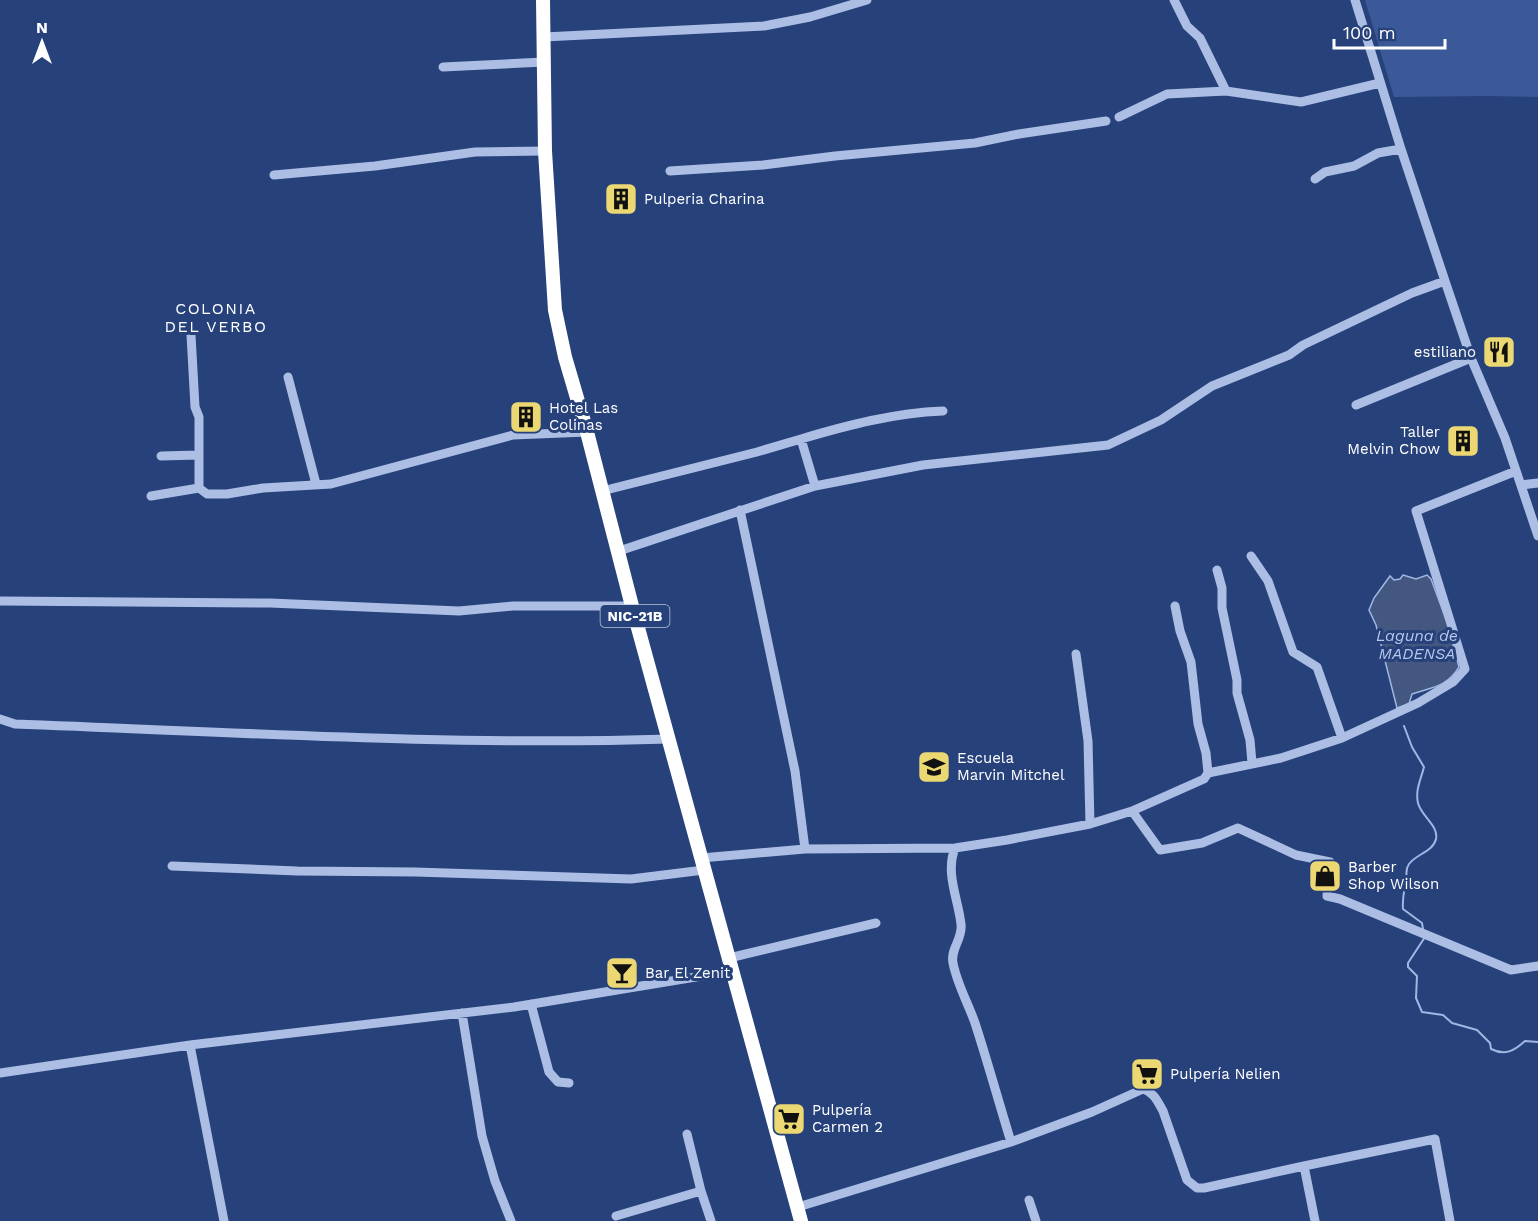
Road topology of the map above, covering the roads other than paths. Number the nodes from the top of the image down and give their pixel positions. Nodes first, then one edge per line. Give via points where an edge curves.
1 (543, 0) edge
2 (867, 0) edge
3 (1173, 0) edge
4 (1355, 0) edge
5 (544, 37) junction
6 (544, 62) junction
7 (443, 67) dead end
8 (1380, 83) junction
9 (1226, 91) junction
10 (1119, 117) dead end
11 (1106, 121) dead end
12 (1401, 149) junction
13 (545, 151) junction
14 (670, 171) dead end
15 (274, 175) dead end
16 (1315, 179) dead end
17 (1445, 281) junction
18 (191, 335) dead end
19 (1472, 358) junction
20 (288, 377) dead end
21 (1356, 405) dead end
22 (943, 411) dead end
23 (587, 432) junction
24 (801, 439) junction
25 (198, 455) junction
26 (161, 456) dead end
27 (1516, 471) junction
28 (1538, 483) edge
29 (316, 484) junction
30 (1521, 485) junction
31 (815, 486) junction
32 (199, 488) junction
33 (602, 491) junction
34 (151, 496) dead end
35 (740, 510) junction
36 (1538, 536) edge
37 (619, 551) junction
38 (1251, 556) dead end
39 (1217, 570) dead end
40 (0, 602) edge
41 (632, 606) junction
42 (1175, 606) dead end
43 (1076, 654) dead end
44 (0, 719) edge
45 (1342, 738) junction
46 (669, 739) junction
47 (1252, 763) junction
48 (1208, 773) junction
49 (1132, 811) junction
50 (1090, 824) junction
51 (955, 848) junction
52 (805, 849) junction
53 (703, 864) junction
54 (172, 866) dead end
55 (876, 923) dead end
56 (731, 965) junction
57 (1538, 966) edge
58 (531, 1004) junction
59 (462, 1013) junction
60 (190, 1046) junction
61 (0, 1073) edge
62 (569, 1083) dead end
63 (687, 1134) dead end
64 (1011, 1142) junction
65 (1304, 1166) junction
66 (701, 1191) junction
67 (1029, 1200) dead end
68 (798, 1207) junction
69 (616, 1216) dead end
70 (224, 1221) edge
71 (511, 1221) edge
72 (711, 1221) edge
73 (801, 1221) edge
74 (1036, 1221) edge
75 (1315, 1221) edge
76 (1450, 1221) edge

1 - 5 highway, NIC-21B
2 - 5 street via 764,26
3 - 9 street via 1187,26 1200,38
4 - 8 street
5 - 6 highway, NIC-21B
6 - 7 street
6 - 13 highway, NIC-21B
8 - 9 street via 1301,102
8 - 12 street
9 - 10 street via 1167,94
11 - 14 street via 975,143
12 - 16 street via 1378,153
12 - 17 street
13 - 15 street via 475,152
13 - 23 highway, NIC-21B via 555,310
17 - 19 street
17 - 31 street via 1412,293 1289,355 1212,386 1161,420 1108,445 923,465
18 - 25 street via 195,407 199,417
19 - 21 street
19 - 27 street
20 - 29 street
22 - 24 street via 912,412 846,425
23 - 29 street via 513,435 331,484
23 - 33 highway, NIC-21B
24 - 31 street
24 - 33 street
25 - 26 street
25 - 32 street
27 - 30 street
27 - 45 street via 1416,511 1465,669 1454,682 1418,703
28 - 30 street
29 - 32 street via 227,494 207,494
30 - 36 street
31 - 35 street
32 - 34 street
33 - 37 highway, NIC-21B
35 - 37 street
35 - 52 street via 795,771
37 - 41 highway, NIC-21B
38 - 45 street via 1268,581 1293,652 1317,667
39 - 47 street
40 - 41 street via 270,603 459,611 513,606
41 - 46 highway, NIC-21B
42 - 48 street via 1191,662
43 - 50 street via 1088,741
44 - 46 street via 15,724 413,739
45 - 47 street
46 - 53 highway, NIC-21B
47 - 48 street
48 - 49 street via 1204,779
49 - 50 street
49 - 57 street via 1160,850 1202,843 1238,828 1296,855 1330,862 1328,896 1511,970
50 - 51 street
51 - 52 street
51 - 64 street via 951,865 961,925 952,962 975,1022
52 - 53 street
53 - 54 street via 632,879
53 - 56 highway, NIC-21B
55 - 56 street
56 - 58 street
56 - 68 highway, NIC-21B
58 - 59 street
58 - 62 street via 549,1072 558,1082
59 - 60 street
59 - 71 street via 482,1136
60 - 61 street
60 - 70 street
63 - 66 street
64 - 65 street via 1143,1089 1164,1111 1191,1185 1204,1188
64 - 68 street
65 - 75 street
65 - 76 street via 1435,1140
66 - 69 street
66 - 72 street
67 - 74 street
68 - 73 highway, NIC-21B

